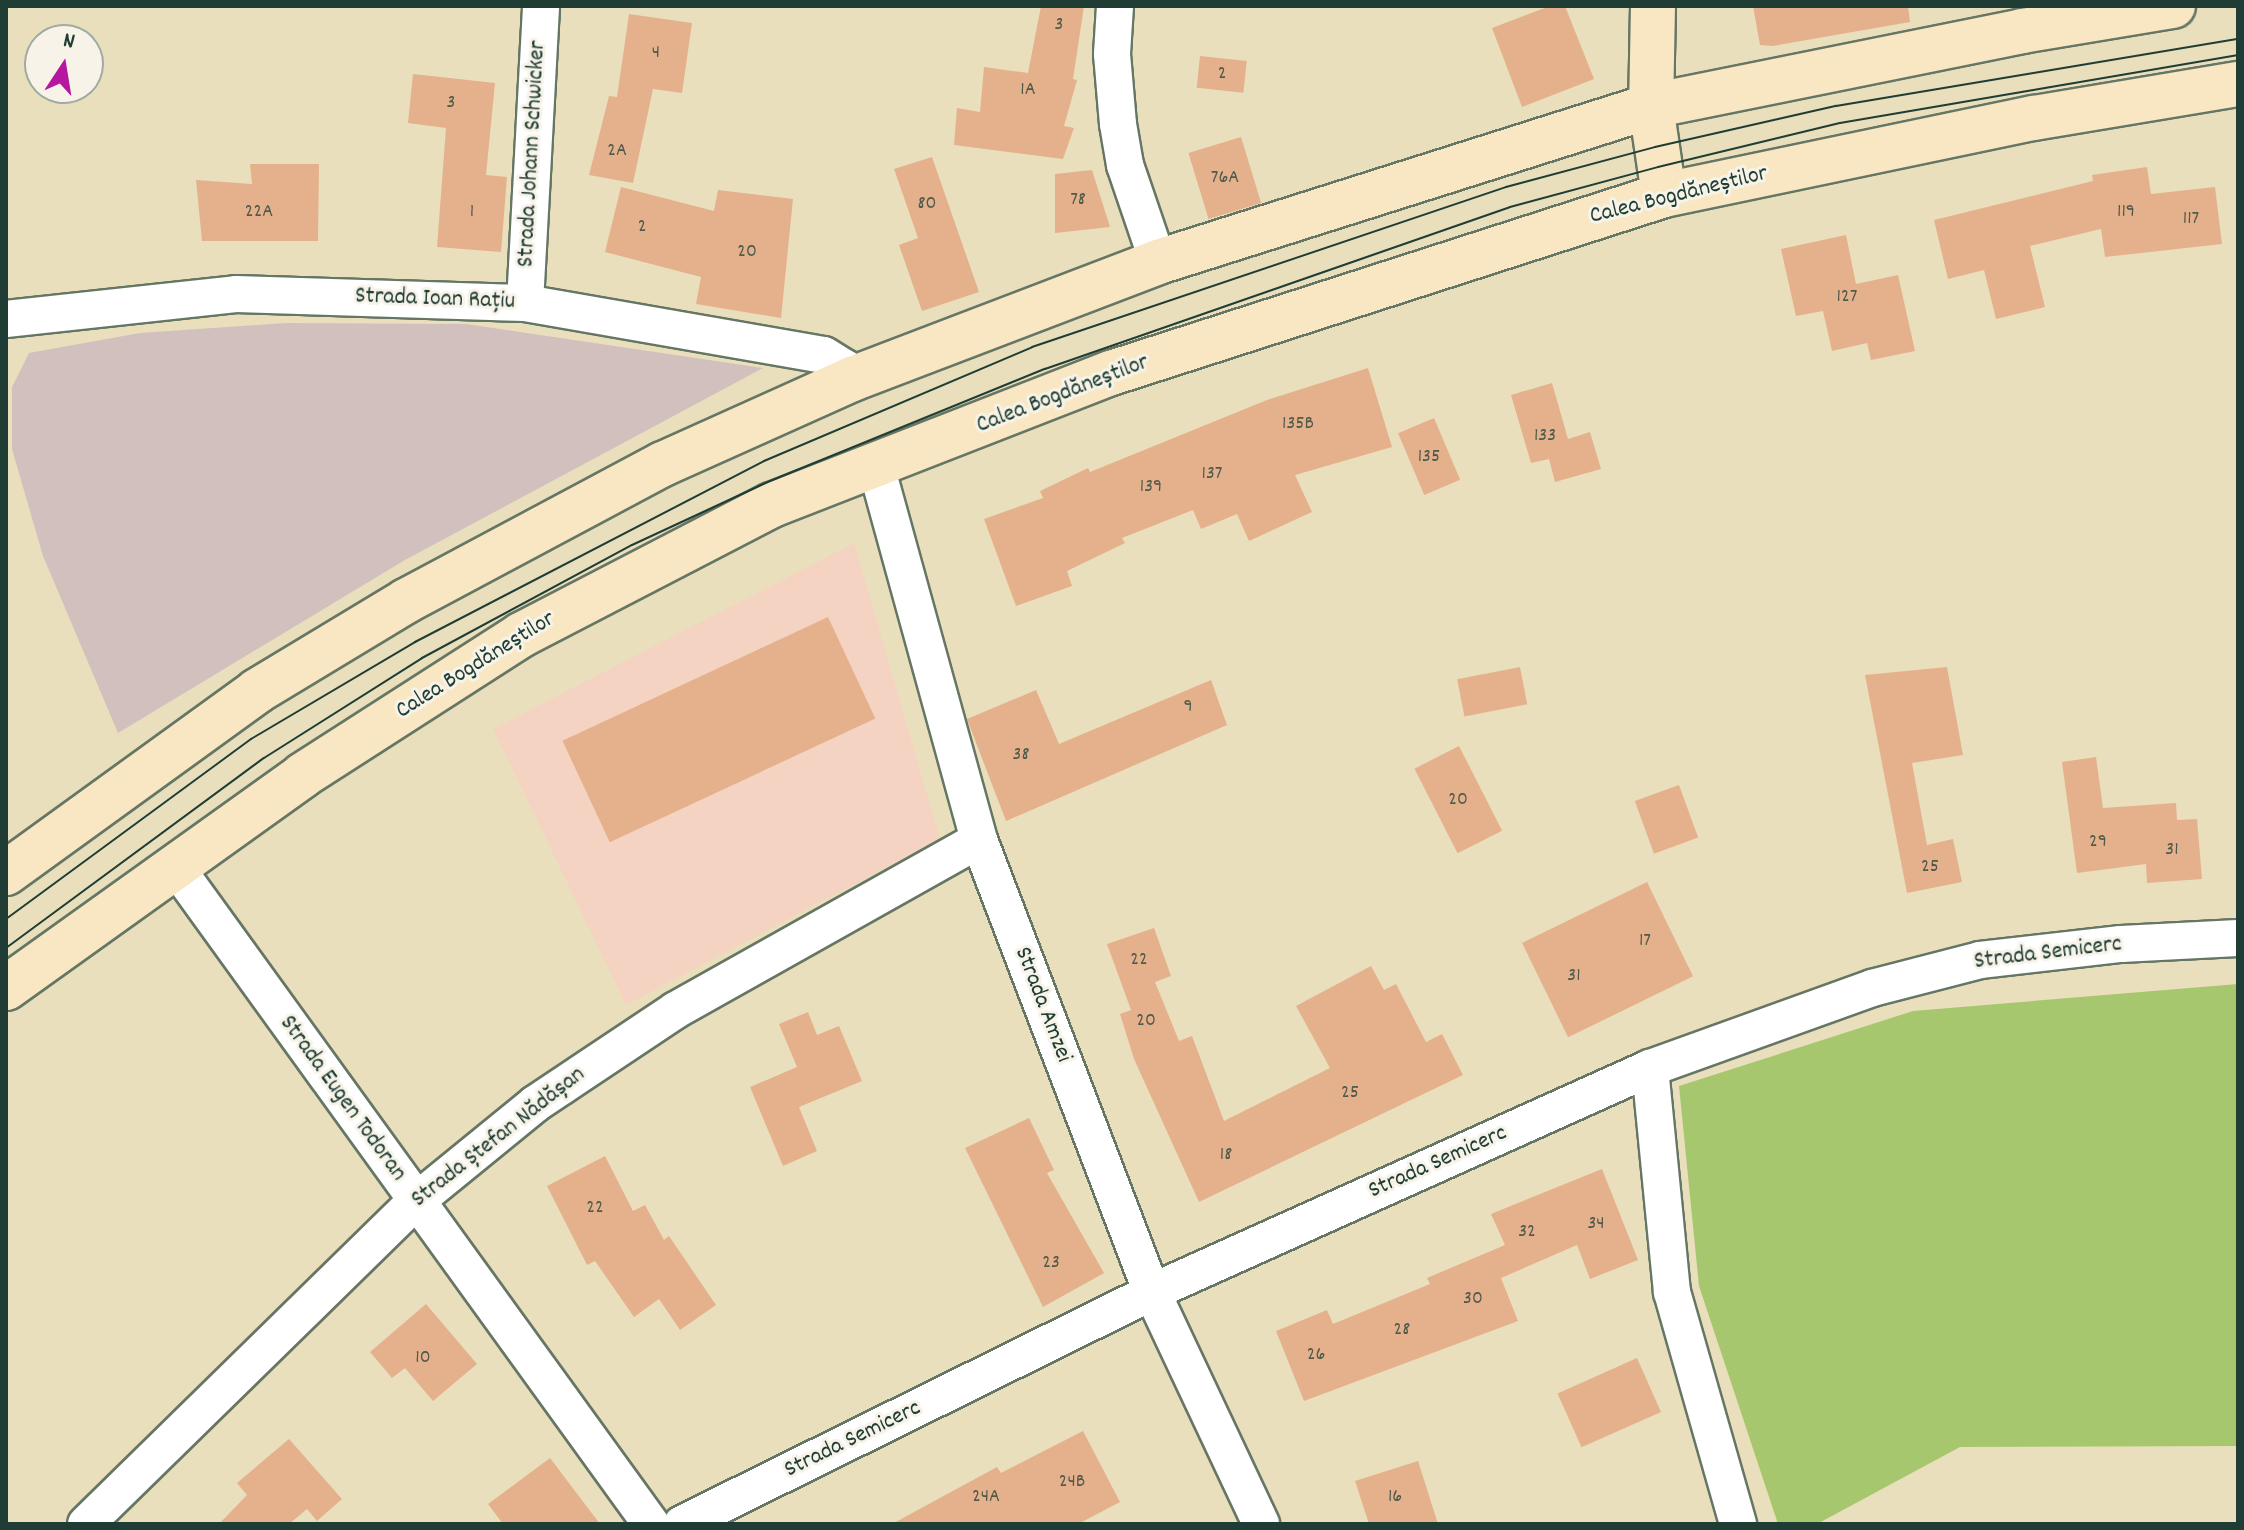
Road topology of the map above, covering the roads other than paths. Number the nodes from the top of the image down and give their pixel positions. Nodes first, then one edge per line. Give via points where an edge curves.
1 (541, 6) edge
2 (1115, 6) edge
3 (2173, 6) edge
4 (1657, 9) edge
5 (2238, 84) edge
6 (1651, 106) junction
7 (1664, 195) junction
8 (1158, 262) junction
9 (525, 303) junction
10 (6, 319) edge
11 (852, 379) junction
12 (876, 466) junction
13 (979, 840) junction
14 (175, 866) junction
15 (6, 873) edge
16 (2238, 938) edge
17 (6, 988) edge
18 (1650, 1068) junction
19 (415, 1202) junction
20 (1152, 1292) junction
21 (86, 1524) edge
22 (651, 1524) edge
23 (682, 1524) edge
24 (1261, 1524) edge
25 (1738, 1524) edge

1 - 9 street, Strada Johann Schwicker
2 - 8 street via 1112,54 1118,124 1125,165
3 - 6 main road
4 - 6 main road
5 - 7 main road, Calea Bogdăneștilor via 2034,118
6 - 7 main road
6 - 8 main road
7 - 12 main road, Calea Bogdăneștilor via 1111,373
8 - 11 main road
9 - 10 street, Strada Ioan Rațiu via 236,294
9 - 11 street, Strada Ioan Rațiu via 824,355
11 - 15 main road via 663,464 406,601 257,691
12 - 13 street, Strada Amzei
12 - 14 main road, Calea Bogdăneștilor via 772,505 521,635 303,775
13 - 19 street, Strada Ștefan Nădășan via 676,1010 535,1104
13 - 20 street, Strada Amzei
14 - 17 main road, Calea Bogdăneștilor
14 - 19 street, Strada Eugen Todoran
16 - 18 street, Strada Semicerc via 1980,960 1872,988
18 - 20 street, Strada Semicerc
18 - 25 street via 1672,1292
19 - 21 street, Strada Ștefan Nădășan
19 - 22 street, Strada Eugen Todoran
20 - 23 street, Strada Semicerc
20 - 24 street, Strada Amzei

